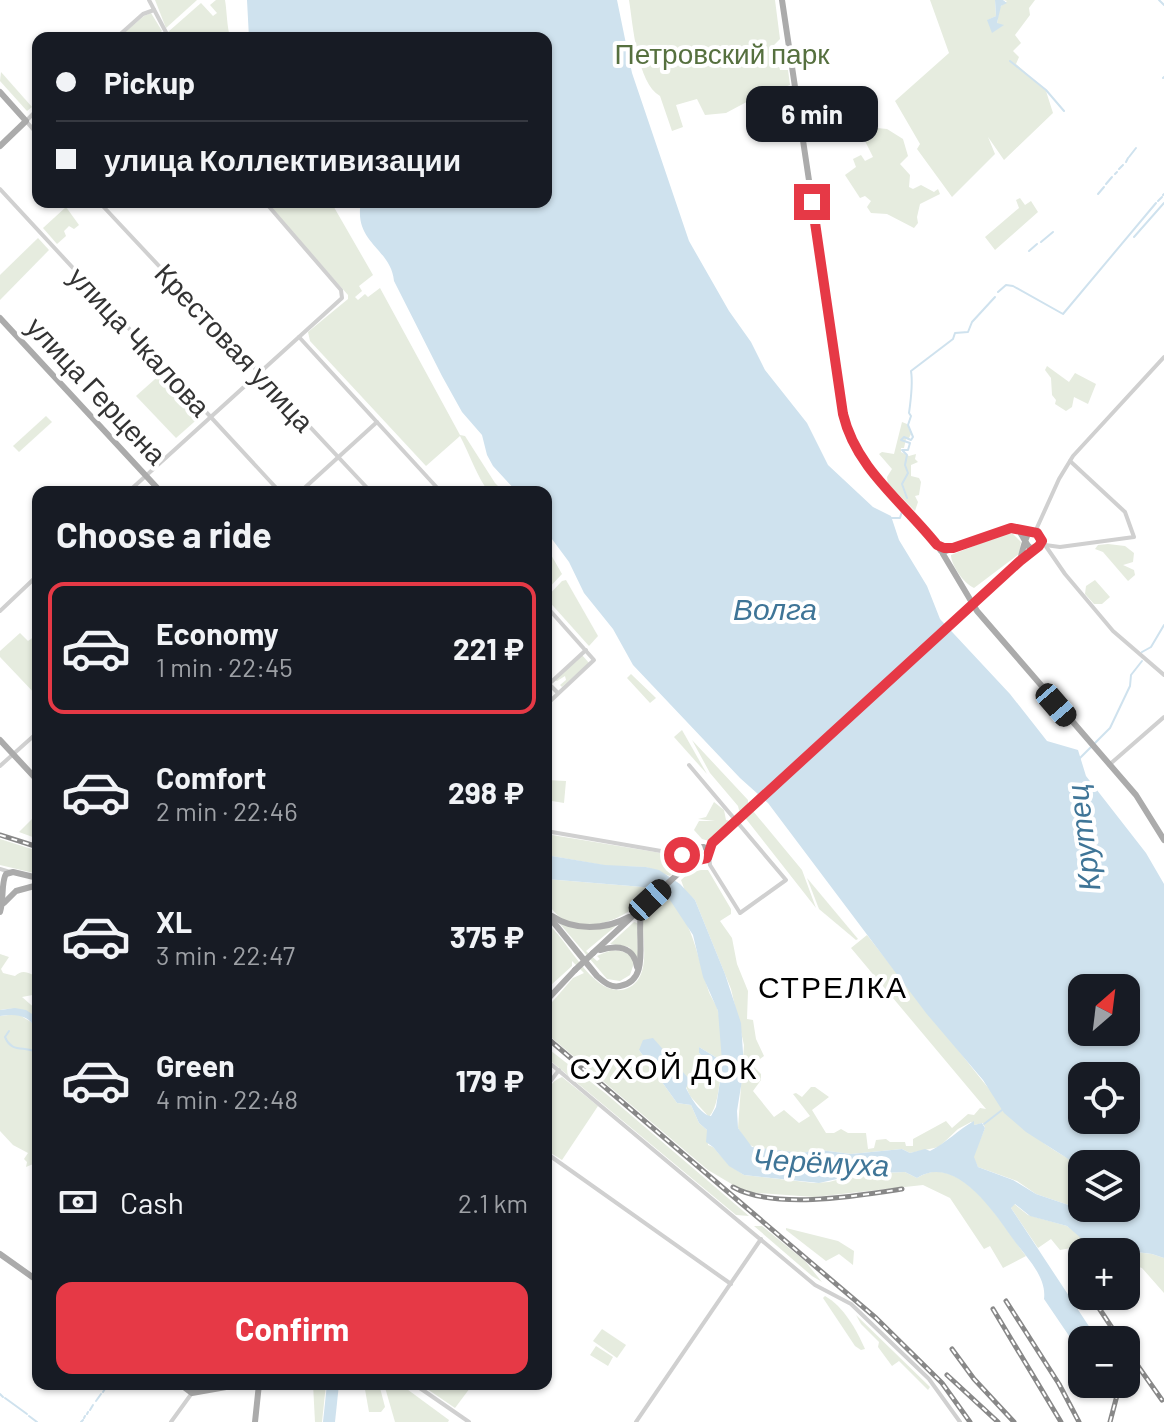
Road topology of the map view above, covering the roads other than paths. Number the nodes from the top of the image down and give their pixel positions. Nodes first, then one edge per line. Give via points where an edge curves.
1 (149, 0) edge
2 (782, 0) edge
3 (154, 10) junction
4 (123, 32) edge
5 (166, 32) edge
6 (0, 92) edge
7 (32, 115) edge
8 (26, 121) junction
9 (32, 128) edge
10 (0, 146) edge
11 (0, 189) edge
12 (104, 208) edge
13 (270, 208) edge
14 (0, 318) edge
15 (299, 337) junction
16 (1164, 357) edge
17 (259, 372) junction
18 (211, 417) junction
19 (377, 422) junction
20 (338, 457) junction
21 (1070, 461) junction
22 (146, 476) junction
23 (135, 486) edge
24 (155, 486) edge
25 (274, 486) edge
26 (307, 486) edge
27 (365, 486) edge
28 (436, 486) edge
29 (1017, 529) junction
30 (1038, 540) junction
31 (1026, 541) junction
32 (1060, 547) junction
33 (944, 549) junction
34 (1051, 556) junction
35 (1020, 561) junction
36 (32, 581) edge
37 (0, 611) edge
38 (552, 613) edge
39 (586, 650) junction
40 (1164, 675) edge
41 (552, 681) edge
42 (552, 689) edge
43 (558, 693) junction
44 (552, 699) edge
45 (1164, 717) edge
46 (32, 737) edge
47 (0, 740) edge
48 (13, 754) junction
49 (689, 765) dead end
50 (1109, 765) junction
51 (0, 766) edge
52 (32, 775) edge
53 (552, 832) edge
54 (1164, 840) edge
55 (704, 854) junction
56 (684, 855) junction
57 (685, 868) junction
58 (0, 869) edge
59 (14, 873) junction
60 (32, 877) edge
61 (2, 882) edge
62 (32, 886) edge
63 (17, 890) junction
64 (647, 903) junction
65 (1, 909) edge
66 (552, 917) edge
67 (552, 921) edge
68 (593, 953) junction
69 (631, 981) junction
70 (552, 995) edge
71 (552, 1065) edge
72 (559, 1070) junction
73 (552, 1079) edge
74 (552, 1157) edge
75 (761, 1239) junction
76 (0, 1254) edge
77 (32, 1277) edge
78 (731, 1284) junction
79 (188, 1390) edge
80 (209, 1390) edge
81 (261, 1390) edge
82 (423, 1390) edge
83 (192, 1393) junction
84 (171, 1422) edge
85 (255, 1422) edge
86 (469, 1422) edge
87 (636, 1422) edge
88 (960, 1422) edge

1 - 3 street
2 - 33 main road via 845,421 872,474
3 - 4 street
3 - 5 street
6 - 8 main road
7 - 8 street
8 - 9 street
8 - 10 main road
11 - 18 street, улица Чкалова
12 - 17 street, Крестовая улица
13 - 15 street via 343,295
14 - 22 main road, улица Герцена
15 - 17 street
15 - 19 street
16 - 21 street
17 - 18 street
17 - 20 street, Крестовая улица
18 - 22 street
18 - 25 street, улица Чкалова
19 - 20 street
19 - 28 street
20 - 26 street
20 - 27 street, Крестовая улица
21 - 30 street
21 - 32 street via 1125,512 1134,537
22 - 23 street
22 - 24 main road, улица Герцена
29 - 30 main road
29 - 31 main road
29 - 33 main road
30 - 31 main road via 1028,534
30 - 31 main road via 1030,548
30 - 32 street
30 - 34 street
30 - 35 main road
31 - 35 main road
32 - 34 street
33 - 50 main road via 977,611
34 - 40 street via 1118,637
35 - 55 main road, bridge
36 - 37 street
38 - 39 street
39 - 41 street
39 - 43 street via 594,660
42 - 43 street
43 - 44 street
45 - 50 street
46 - 48 street
47 - 48 main road
48 - 51 street
48 - 52 main road
49 - 55 street via 786,880 740,913
50 - 54 main road
53 - 56 street
55 - 56 street
55 - 57 main road
56 - 57 street
57 - 64 main road
58 - 59 street
59 - 60 main road
59 - 61 main road
59 - 63 main road via 22,881
61 - 63 main road via 9,891
61 - 65 main road
62 - 63 main road
63 - 65 main road
64 - 66 main road via 621,921 593,927
64 - 68 main road
64 - 69 main road via 639,921 640,963
67 - 69 main road via 604,982 618,986
68 - 69 main road via 621,947 630,951 637,966
68 - 70 main road, bridge
71 - 72 street
72 - 73 street
72 - 75 street
74 - 78 street
75 - 78 street
75 - 88 street via 809,1280 851,1304 929,1379
76 - 77 main road
78 - 87 street
79 - 83 main road
80 - 83 main road
81 - 85 main road
82 - 86 street
83 - 84 street

